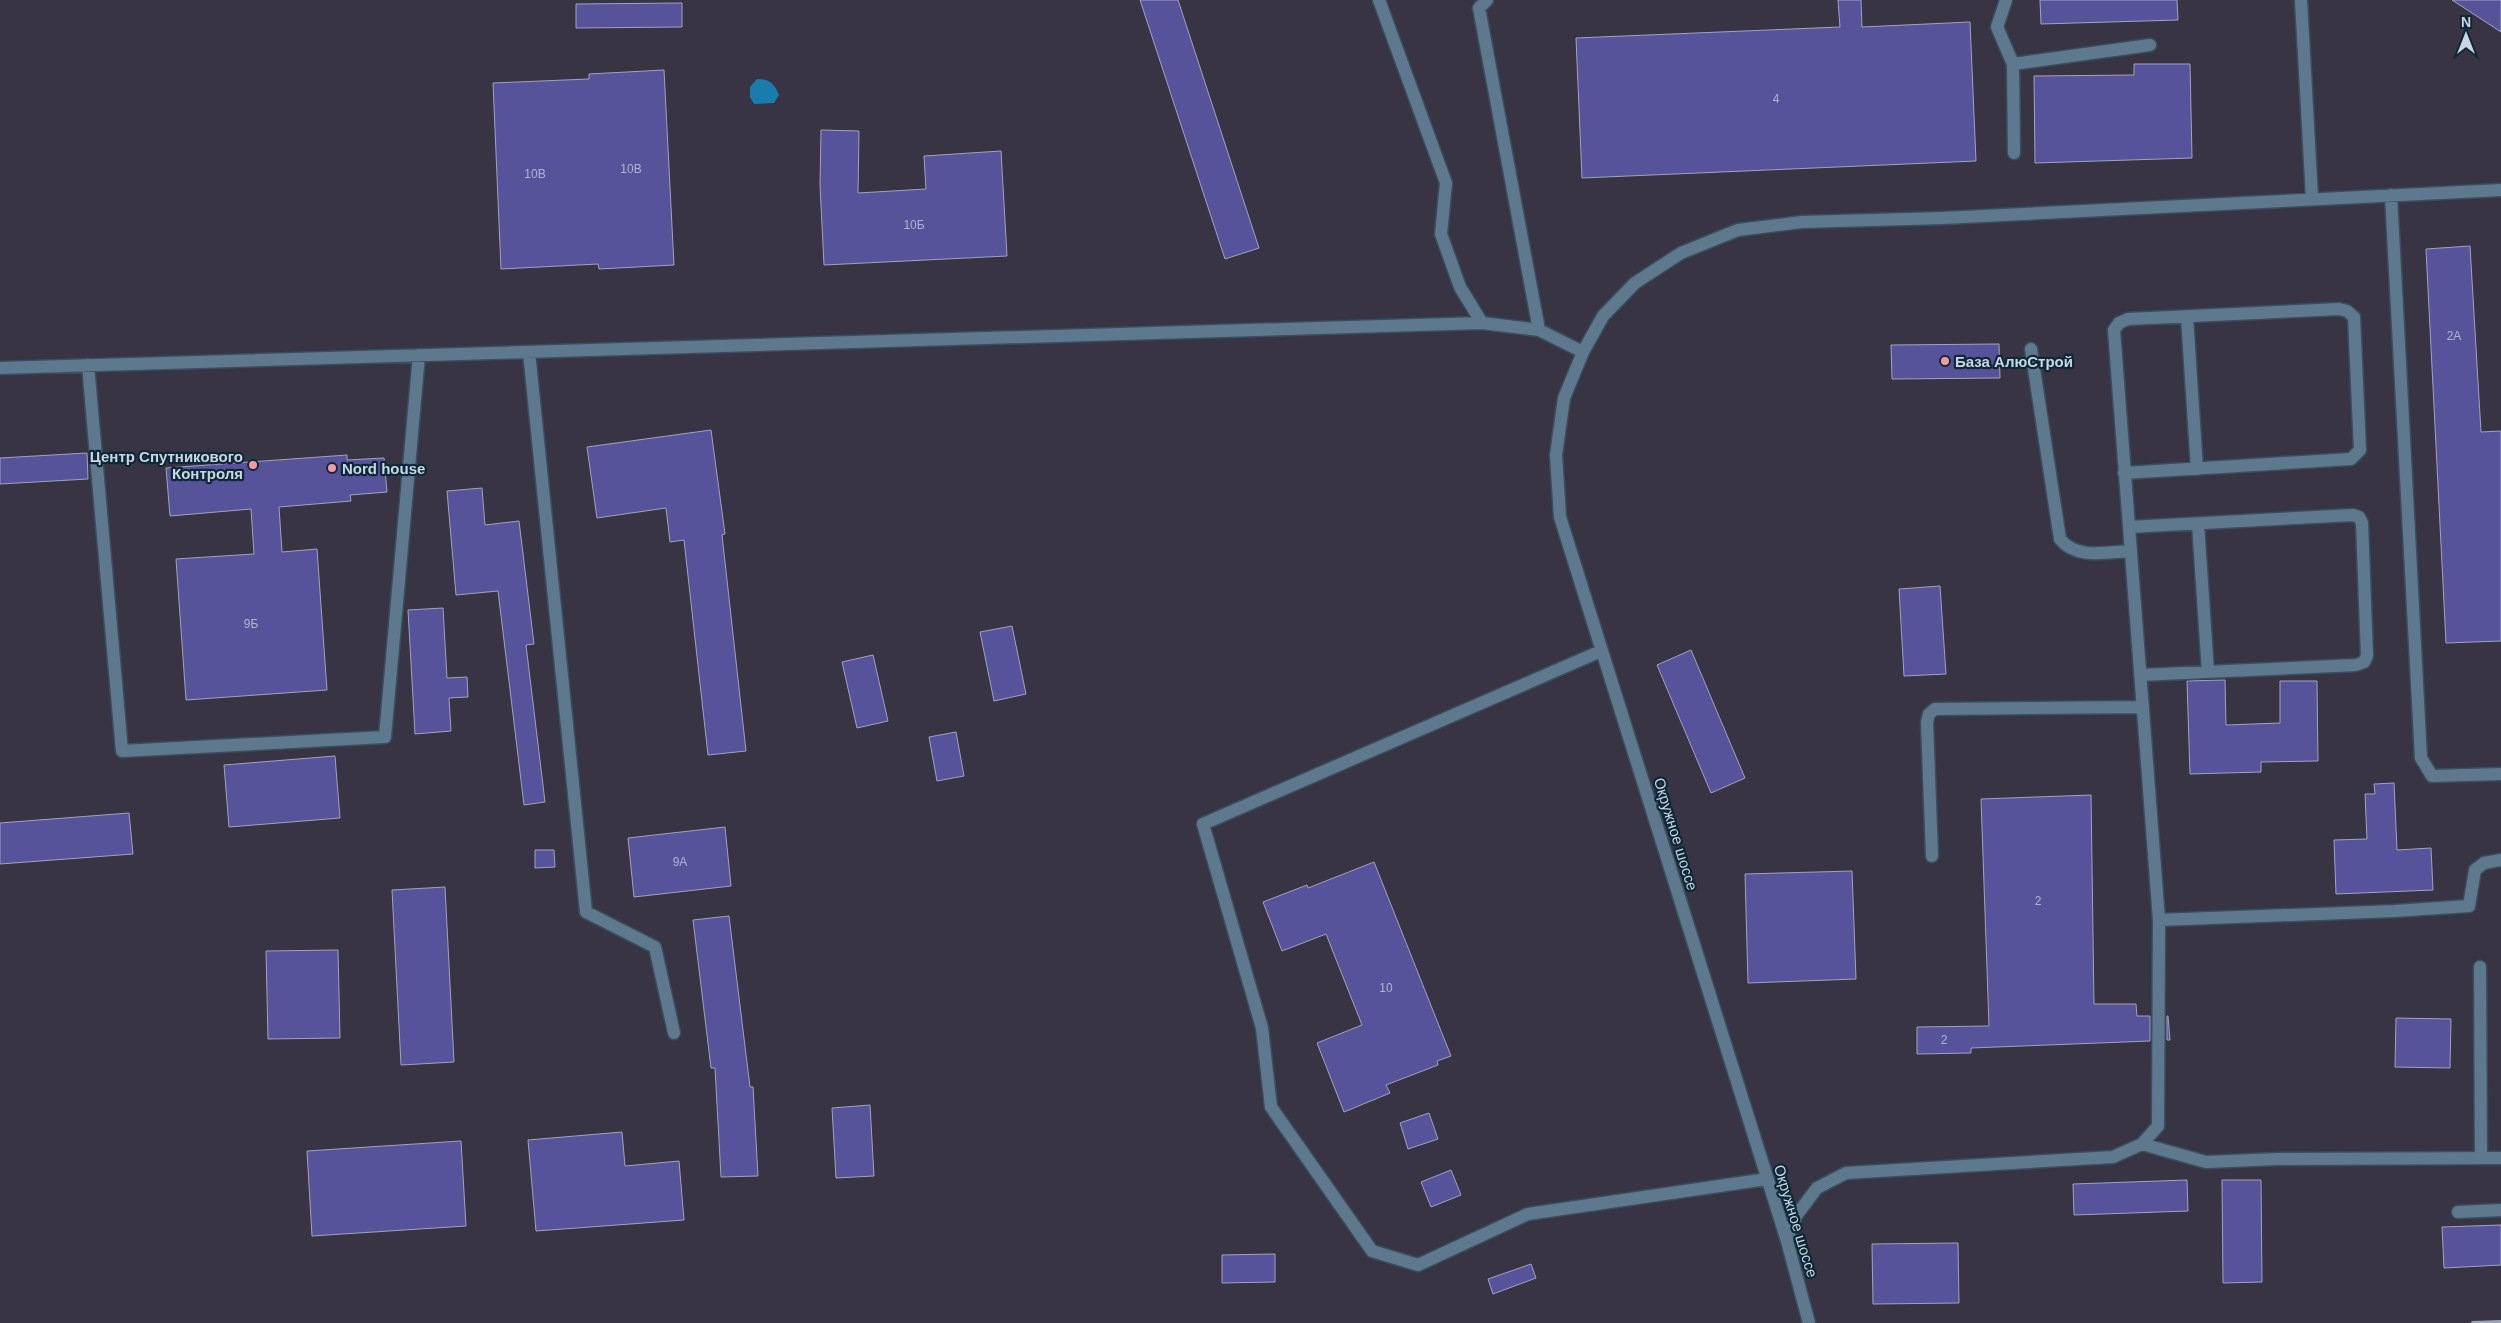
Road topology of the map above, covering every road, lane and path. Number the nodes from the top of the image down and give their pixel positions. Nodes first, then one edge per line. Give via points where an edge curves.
1 (1379, 0) edge
2 (1488, 0) edge
3 (2006, 0) edge
4 (2301, 0) edge
5 (2150, 45) dead end
6 (2013, 64) junction
7 (2014, 153) dead end
8 (2501, 190) edge
9 (2390, 195) junction
10 (2312, 198) junction
11 (2186, 317) junction
12 (1482, 323) junction
13 (1539, 330) junction
14 (2031, 349) dead end
15 (529, 352) junction
16 (1583, 352) junction
17 (419, 355) junction
18 (88, 365) junction
19 (0, 368) edge
20 (2197, 469) junction
21 (2124, 473) junction
22 (2198, 524) junction
23 (2129, 527) junction
24 (2130, 551) junction
25 (1601, 651) junction
26 (2208, 672) junction
27 (2140, 675) junction
28 (2142, 707) junction
29 (2501, 774) edge
30 (1932, 856) dead end
31 (2501, 860) edge
32 (2159, 920) junction
33 (2480, 967) dead end
34 (674, 1033) dead end
35 (2142, 1144) junction
36 (2481, 1158) junction
37 (2501, 1158) edge
38 (1767, 1179) junction
39 (2501, 1210) edge
40 (2458, 1212) dead end
41 (1787, 1242) junction
42 (1809, 1323) edge

1 - 12 street via 1446,183 1441,234 1460,286
2 - 13 street via 1479,8
3 - 6 street via 1997,27
4 - 10 street
5 - 6 street
6 - 7 street
8 - 9 street, Окружное шоссе
9 - 10 street, Окружное шоссе
9 - 29 street via 2421,758 2432,776
10 - 16 street, Окружное шоссе via 1943,218 1802,222 1738,230 1681,253 1635,283 1603,316
11 - 20 street
11 - 20 street via 2339,309 2354,317 2360,450 2357,456 2351,459
11 - 21 street via 2128,319 2114,330
12 - 13 street
12 - 15 street
13 - 16 street
14 - 24 street via 2060,539 2066,547 2078,553
15 - 17 street
15 - 34 street via 586,912 655,948
16 - 25 street, Окружное шоссе via 1564,398 1556,455 1560,516
17 - 18 street
17 - 18 street via 385,737 122,751
18 - 19 street
20 - 21 street
21 - 23 street
22 - 23 street
22 - 26 street
22 - 26 street via 2353,515 2362,523 2367,656 2364,662
23 - 24 street
24 - 27 street
25 - 38 street, Окружное шоссе
25 - 38 street via 1203,824 1262,1028 1270,1107 1372,1251 1418,1265 1528,1214
26 - 27 street
27 - 28 street
28 - 30 street via 1936,710 1929,714
28 - 32 street
31 - 32 street via 2484,863 2475,870 2469,906
32 - 35 street via 2158,1126
33 - 36 street
35 - 36 street via 2206,1162
35 - 41 street via 2113,1157 1846,1173 1817,1188 1796,1216
36 - 37 street
38 - 41 street, Окружное шоссе
39 - 40 street
41 - 42 street, Окружное шоссе

